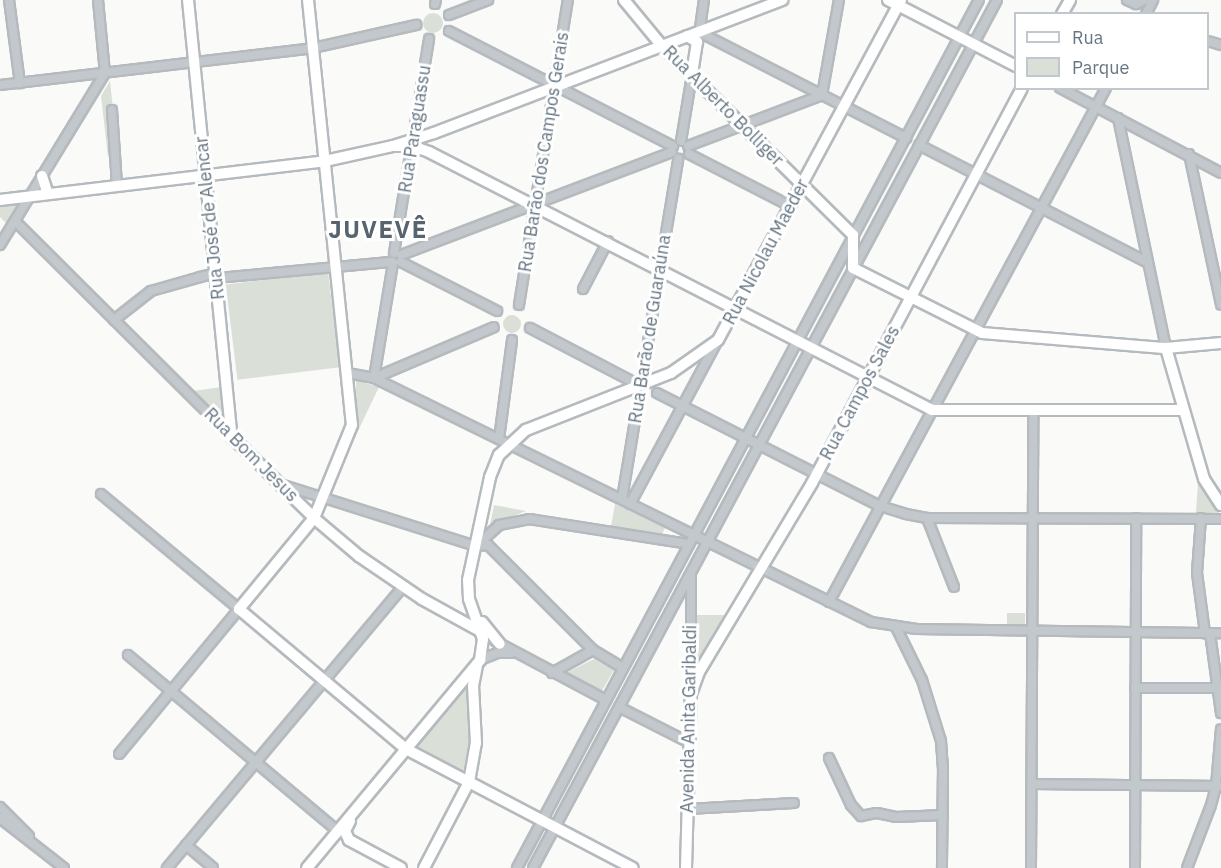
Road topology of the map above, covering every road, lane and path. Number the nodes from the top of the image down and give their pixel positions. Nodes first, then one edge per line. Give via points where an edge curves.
1 (9, 0) edge
2 (98, 0) edge
3 (188, 0) edge
4 (308, 0) edge
5 (488, 0) edge
6 (568, 0) edge
7 (624, 0) edge
8 (704, 0) edge
9 (782, 0) edge
10 (839, 0) edge
11 (980, 0) edge
12 (997, 0) edge
13 (1127, 0) edge
14 (1147, 1) edge
15 (896, 2) edge
16 (449, 15) dead end
17 (416, 25) dead end
18 (449, 31) dead end
19 (695, 37) junction
20 (960, 37) junction
21 (429, 39) dead end
22 (973, 44) junction
23 (663, 46) junction
24 (313, 48) junction
25 (194, 62) junction
26 (1014, 65) edge
27 (693, 71) junction
28 (105, 73) junction
29 (20, 83) junction
30 (0, 85) edge
31 (555, 86) junction
32 (1021, 90) edge
33 (1064, 90) edge
34 (1105, 90) edge
35 (822, 95) junction
36 (844, 106) junction
37 (1096, 107) junction
38 (112, 110) dead end
39 (1118, 118) junction
40 (742, 125) junction
41 (434, 133) junction
42 (906, 138) junction
43 (412, 143) junction
44 (919, 145) junction
45 (680, 149) junction
46 (429, 152) junction
47 (1189, 154) junction
48 (325, 161) junction
49 (1221, 172) edge
50 (206, 175) junction
51 (978, 175) junction
52 (42, 176) junction
53 (802, 184) junction
54 (117, 186) junction
55 (48, 194) junction
56 (30, 196) junction
57 (0, 200) edge
58 (535, 204) junction
59 (790, 206) junction
60 (1042, 207) junction
61 (15, 221) junction
62 (854, 235) junction
63 (608, 241) junction
64 (0, 245) edge
65 (396, 259) junction
66 (840, 261) junction
67 (1147, 262) junction
68 (336, 267) junction
69 (853, 268) junction
70 (660, 269) junction
71 (217, 278) junction
72 (583, 289) dead end
73 (911, 299) junction
74 (519, 305) dead end
75 (1221, 305) edge
76 (735, 310) junction
77 (497, 311) dead end
78 (114, 320) junction
79 (494, 327) dead end
80 (530, 328) dead end
81 (975, 331) junction
82 (512, 340) dead end
83 (718, 340) junction
84 (1221, 343) edge
85 (803, 345) junction
86 (1166, 348) junction
87 (347, 373) junction
88 (374, 378) junction
89 (868, 378) junction
90 (641, 386) junction
91 (657, 393) dead end
92 (683, 406) junction
93 (932, 410) junction
94 (1033, 410) junction
95 (1183, 410) junction
96 (232, 437) junction
97 (745, 437) junction
98 (504, 441) junction
99 (758, 444) junction
100 (817, 474) junction
101 (280, 484) junction
102 (624, 485) junction
103 (638, 489) junction
104 (101, 494) dead end
105 (323, 498) junction
106 (626, 502) junction
107 (1221, 505) edge
108 (880, 506) junction
109 (314, 518) junction
110 (927, 518) junction
111 (1033, 518) junction
112 (1136, 518) junction
113 (1201, 518) junction
114 (1221, 519) edge
115 (675, 526) junction
116 (693, 535) junction
117 (669, 540) junction
118 (707, 542) junction
119 (688, 544) junction
120 (476, 546) junction
121 (763, 569) junction
122 (691, 570) junction
123 (403, 587) junction
124 (954, 587) dead end
125 (829, 602) junction
126 (239, 609) junction
127 (476, 615) junction
128 (896, 627) junction
129 (1032, 630) junction
130 (482, 632) junction
131 (1135, 632) junction
132 (1208, 633) junction
133 (1221, 633) edge
134 (500, 644) junction
135 (593, 650) junction
136 (515, 654) junction
137 (128, 655) dead end
138 (480, 660) junction
139 (623, 668) junction
140 (552, 673) junction
141 (324, 680) junction
142 (1135, 688) junction
143 (1218, 688) junction
144 (171, 691) junction
145 (691, 694) junction
146 (606, 700) junction
147 (619, 707) junction
148 (1221, 713) edge
149 (1221, 729) edge
150 (690, 743) junction
151 (406, 749) junction
152 (119, 754) dead end
153 (829, 758) dead end
154 (255, 762) junction
155 (469, 782) junction
156 (1032, 784) junction
157 (1135, 785) junction
158 (1219, 786) edge
159 (361, 802) junction
160 (794, 803) dead end
161 (0, 807) edge
162 (688, 809) junction
163 (943, 815) junction
164 (0, 818) edge
165 (542, 821) junction
166 (555, 827) junction
167 (337, 831) junction
168 (349, 840) junction
169 (186, 845) junction
170 (38, 846) junction
171 (626, 866) edge
172 (64, 868) edge
173 (167, 868) edge
174 (213, 868) edge
175 (307, 868) edge
176 (401, 868) edge
177 (424, 868) edge
178 (517, 868) edge
179 (533, 868) edge
180 (686, 868) edge
181 (942, 868) edge
182 (1031, 868) edge
183 (1135, 868) edge
184 (1187, 868) edge

1 - 29 street
2 - 28 street
3 - 25 main road, Rua José de Alencar
4 - 24 main road
5 - 16 street
6 - 31 street, Rua Barão dos Campos Gerais
7 - 23 main road, Rua Alberto Bolliger
8 - 19 street, Rua Barão de Guaraúna
9 - 19 main road
10 - 35 street
11 - 20 street
12 - 22 street
13 - 14 street via 1136,4
15 - 20 main road
15 - 36 main road, Rua Nicolau Maeder
17 - 24 street
18 - 31 street
19 - 23 main road
19 - 27 main road, Rua Barão de Guaraúna
19 - 35 street
20 - 22 main road
20 - 42 street
21 - 43 street, Rua Paraguassu
22 - 26 main road
22 - 44 street
23 - 27 main road, Rua Alberto Bolliger via 681,65
23 - 31 main road
24 - 25 street
24 - 48 main road
25 - 28 street
25 - 50 main road, Rua José de Alencar
27 - 40 main road, Rua Alberto Bolliger
27 - 45 street, Rua Barão de Guaraúna
28 - 29 street
28 - 52 street
29 - 30 street
31 - 41 main road
31 - 45 street
31 - 58 street, Rua Barão dos Campos Gerais
32 - 51 main road, Rua Campos Sales
33 - 37 street
34 - 37 street
35 - 36 street
35 - 40 street
36 - 42 street
36 - 53 main road, Rua Nicolau Maeder
37 - 39 street
37 - 60 street
38 - 54 street
39 - 47 street
39 - 67 street
40 - 45 street
40 - 53 main road, Rua Alberto Bolliger
41 - 43 main road
41 - 46 main road via 427,142
42 - 62 street
43 - 46 main road
43 - 48 main road
43 - 65 street, Rua Paraguassu
44 - 51 street
44 - 69 street
45 - 58 street
45 - 59 street
45 - 70 street, Rua Barão de Guaraúna
46 - 58 main road
47 - 49 street
47 - 75 street
48 - 50 main road
48 - 68 main road
50 - 54 main road
50 - 71 main road, Rua José de Alencar
51 - 60 street
51 - 73 main road, Rua Campos Sales
52 - 55 main road
52 - 56 street
53 - 59 main road, Rua Nicolau Maeder
53 - 62 main road, Rua Alberto Bolliger
54 - 55 main road
55 - 56 main road
56 - 57 main road
56 - 61 street
58 - 63 main road
58 - 65 street
58 - 74 street, Rua Barão dos Campos Gerais
59 - 76 main road, Rua Nicolau Maeder
60 - 67 street
60 - 81 street
61 - 64 street
61 - 78 street, Rua Bom Jesus
62 - 66 street
62 - 69 main road
63 - 70 main road
63 - 72 street
65 - 68 street
65 - 77 street
65 - 88 street, Rua Paraguassu
66 - 69 street
66 - 85 street
67 - 86 street
68 - 71 street
68 - 87 main road
69 - 73 main road
69 - 85 street
70 - 76 main road
70 - 90 street, Rua Barão de Guaraúna
71 - 78 street via 209,275 151,291
71 - 96 main road, Rua José de Alencar
73 - 81 main road
73 - 89 main road, Rua Campos Sales
76 - 83 main road, Rua Nicolau Maeder
76 - 85 main road
78 - 96 street, Rua Bom Jesus
79 - 88 street
80 - 90 street
81 - 86 main road
81 - 93 street
82 - 98 street
83 - 90 main road via 687,364
83 - 92 street, Rua Nicolau Maeder
84 - 86 main road
85 - 89 main road
85 - 97 street
85 - 99 street
86 - 95 main road
87 - 88 street
87 - 105 main road via 352,425
88 - 98 street
89 - 93 main road
89 - 100 main road, Rua Campos Sales
90 - 98 main road via 533,426
90 - 102 street, Rua Barão de Guaraúna
91 - 92 street
92 - 97 street
92 - 103 street, Rua Nicolau Maeder
93 - 94 main road
93 - 108 street
94 - 95 main road
94 - 111 street
95 - 107 main road via 1204,479
96 - 101 main road, Rua Bom Jesus
97 - 99 street
97 - 116 street
98 - 106 street
98 - 120 main road via 492,470
99 - 100 street
99 - 118 street
100 - 108 street
100 - 121 main road, Rua Campos Sales
101 - 105 street
101 - 109 main road, Rua Bom Jesus
102 - 103 street via 628,490
102 - 106 street, Rua Barão de Guaraúna
103 - 106 street, Rua Nicolau Maeder
104 - 126 street
105 - 109 main road
105 - 120 street
106 - 115 street
108 - 110 street
108 - 125 street
109 - 123 main road, Rua Bom Jesus
109 - 126 main road
110 - 111 street
110 - 124 street
111 - 112 street
111 - 129 street
112 - 113 street
112 - 131 street
113 - 114 street
113 - 132 street via 1197,573
115 - 116 street
115 - 117 street via 675,535
116 - 118 street
116 - 119 street
117 - 119 street
117 - 120 street via 529,519 499,525
118 - 121 street
118 - 122 street
119 - 139 street
120 - 127 main road via 467,586
120 - 135 street via 488,545
121 - 125 street
121 - 145 main road, Rua Campos Sales via 703,664
122 - 145 street, Avenida Anita Garibaldi
122 - 147 street
123 - 130 main road, Rua Bom Jesus
123 - 141 street
125 - 128 street via 871,622
126 - 141 main road
126 - 144 street
127 - 130 main road
127 - 134 main road
128 - 129 street
128 - 163 street via 922,680 937,724 943,754
129 - 131 street
129 - 156 street
130 - 134 street, Rua Bom Jesus
130 - 138 main road
131 - 132 street
131 - 142 street
132 - 133 street
132 - 143 street
134 - 136 street, Rua Bom Jesus
135 - 139 street
135 - 140 street
136 - 138 street via 497,653
136 - 140 street, Rua Bom Jesus
137 - 144 street
138 - 151 main road
138 - 155 main road via 473,681 476,743
139 - 146 street
140 - 146 street, Rua Bom Jesus
141 - 151 main road
141 - 154 street
142 - 143 street
142 - 157 street
143 - 148 street
144 - 152 street
144 - 154 street
145 - 150 main road, Avenida Anita Garibaldi
146 - 165 street
147 - 150 street
147 - 166 street
149 - 158 street
150 - 162 main road, Avenida Anita Garibaldi
151 - 155 main road
151 - 159 main road
153 - 163 street via 851,806 861,816
154 - 167 street
154 - 169 street
155 - 165 main road
155 - 177 main road
156 - 157 street
156 - 182 street
157 - 158 street
157 - 183 street
158 - 184 street
159 - 167 main road
159 - 168 main road via 346,828
160 - 162 street
161 - 170 street
162 - 180 main road, Avenida Anita Garibaldi
163 - 181 street
164 - 170 street
165 - 166 main road
165 - 178 street
166 - 171 main road
166 - 179 street
167 - 168 street
167 - 175 main road
168 - 176 main road
169 - 173 street
169 - 174 street
170 - 172 street

